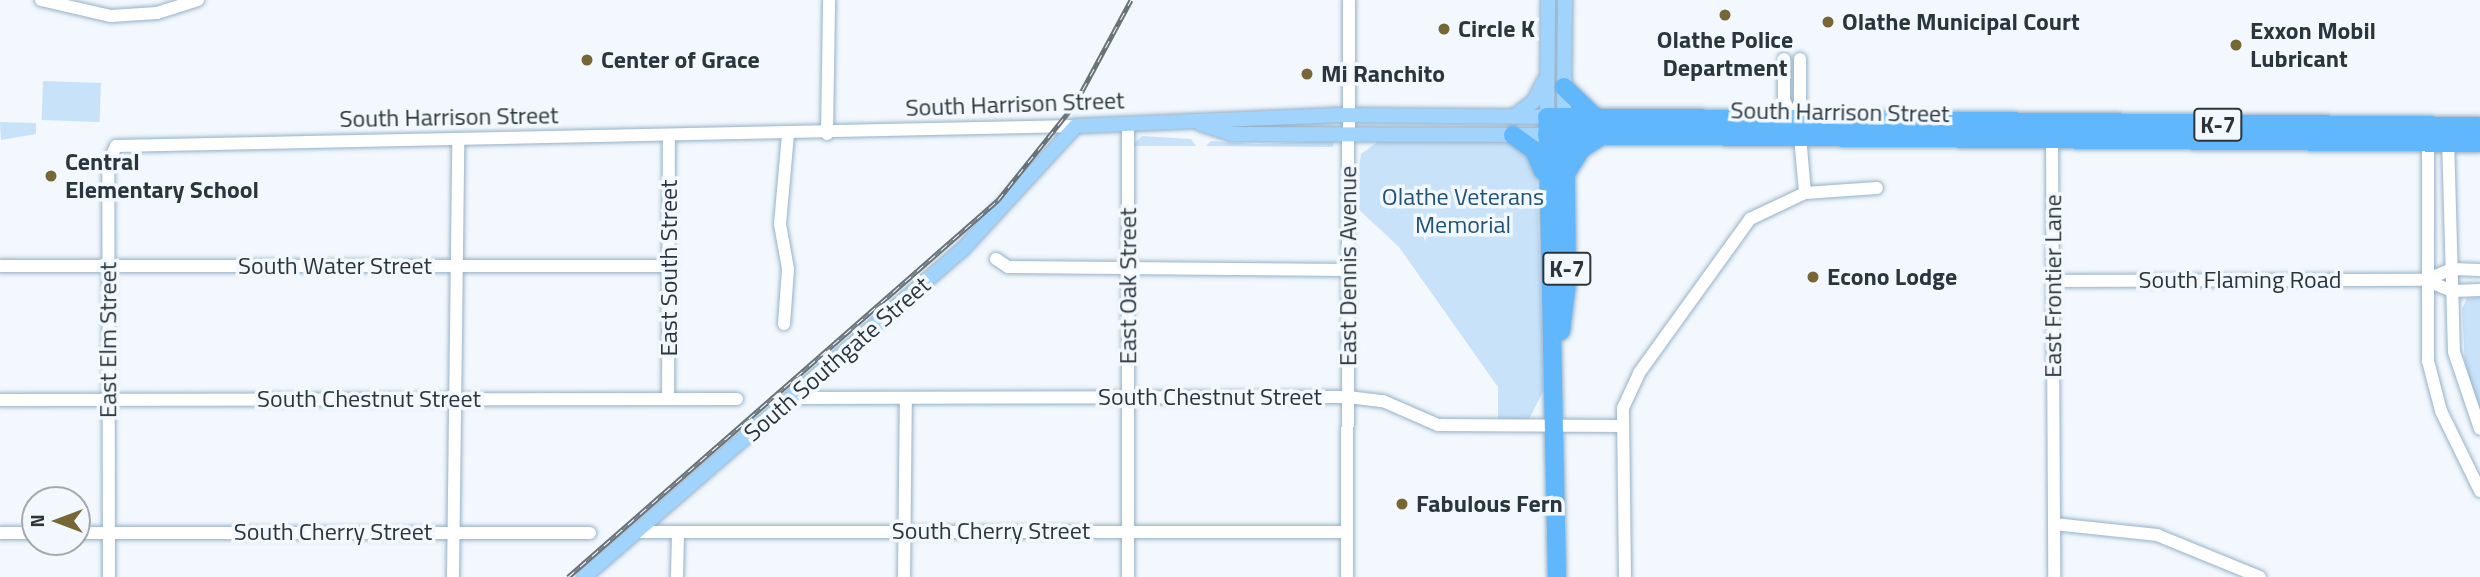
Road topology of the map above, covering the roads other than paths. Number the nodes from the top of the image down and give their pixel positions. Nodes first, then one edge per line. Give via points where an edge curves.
1 (41, 0) edge
2 (198, 0) edge
3 (829, 0) edge
4 (1349, 0) edge
5 (1548, 0) edge
6 (1564, 0) edge
7 (1784, 59) dead end
8 (1800, 59) dead end
9 (1547, 74) junction
10 (1564, 87) junction
11 (1349, 116) junction
12 (1595, 117) junction
13 (1792, 118) junction
14 (1201, 124) junction
15 (1128, 125) junction
16 (1076, 126) junction
17 (1513, 126) junction
18 (1556, 126) junction
19 (2439, 126) junction
20 (2480, 126) edge
21 (1349, 133) junction
22 (827, 134) junction
23 (788, 135) junction
24 (1604, 135) junction
25 (1800, 136) junction
26 (669, 137) junction
27 (458, 141) junction
28 (2052, 141) junction
29 (2424, 143) junction
30 (2452, 143) junction
31 (2480, 143) edge
32 (112, 149) joint
33 (1565, 175) junction
34 (1547, 182) junction
35 (1877, 188) dead end
36 (1805, 193) junction
37 (996, 259) dead end
38 (0, 266) edge
39 (108, 266) junction
40 (456, 266) junction
41 (670, 266) junction
42 (1128, 269) junction
43 (2452, 269) junction
44 (1348, 270) junction
45 (2480, 270) edge
46 (2426, 280) junction
47 (2054, 281) junction
48 (2480, 290) edge
49 (2452, 291) junction
50 (784, 324) dead end
51 (1557, 363) junction
52 (1128, 397) junction
53 (1348, 397) junction
54 (668, 398) junction
55 (792, 398) junction
56 (906, 398) junction
57 (455, 399) junction
58 (737, 399) dead end
59 (0, 400) edge
60 (108, 400) junction
61 (1557, 426) junction
62 (1622, 426) junction
63 (2480, 429) edge
64 (2480, 491) edge
65 (2054, 524) junction
66 (904, 531) junction
67 (1128, 531) junction
68 (636, 532) junction
69 (1347, 532) junction
70 (0, 533) edge
71 (21, 533) edge
72 (91, 533) edge
73 (108, 533) junction
74 (453, 533) junction
75 (590, 533) dead end
76 (678, 533) junction
77 (109, 577) edge
78 (453, 577) edge
79 (584, 577) edge
80 (677, 577) edge
81 (904, 577) edge
82 (1128, 577) edge
83 (1348, 577) edge
84 (1557, 577) edge
85 (1625, 577) edge
86 (2054, 577) edge
87 (2260, 577) edge

1 - 2 street via 111,16 157,13
3 - 22 street
4 - 11 street, East Dennis Avenue
5 - 9 main road
6 - 10 main road
7 - 13 street via 1784,100
8 - 13 street via 1800,102
9 - 17 main road via 1534,101
9 - 18 main road
10 - 12 highway
10 - 18 main road
11 - 14 main road, South Harrison Street
11 - 17 main road, South Harrison Street
11 - 21 street, East Dennis Avenue
12 - 13 highway, South Harrison Street / K-7
12 - 18 highway, South Harrison Street / K-7
13 - 19 highway, South Harrison Street / K-7
13 - 25 street
14 - 15 main road, South Harrison Street
14 - 21 main road, South Harrison Street via 1233,134
15 - 16 main road, South Harrison Street
15 - 42 street, East Oak Street
16 - 22 street, South Harrison Street
16 - 55 main road, South Southgate Street via 961,251
17 - 18 main road, South Harrison Street
17 - 21 main road, South Harrison Street
17 - 34 highway via 1534,150
18 - 24 highway, South Harrison Street
18 - 33 highway
18 - 34 highway, K-7
19 - 20 highway, South Harrison Street / K-7
19 - 29 street
19 - 30 street
21 - 44 street, East Dennis Avenue
22 - 23 street, South Harrison Street
23 - 26 street, South Harrison Street
23 - 50 street via 780,224 788,268
24 - 25 highway, South Harrison Street / K-7
24 - 33 highway via 1581,149
25 - 28 highway, South Harrison Street / K-7
25 - 36 street
26 - 27 street, South Harrison Street
26 - 41 street, East South Street
27 - 32 street, South Harrison Street
27 - 40 street
28 - 29 highway, South Harrison Street / K-7
28 - 47 street, East Frontier Lane
29 - 30 highway, South Harrison Street / K-7
29 - 46 street
30 - 31 highway, South Harrison Street / K-7
30 - 43 street
32 - 39 street, East Elm Street
33 - 51 highway, K-7 via 1567,282
34 - 51 highway, K-7
35 - 36 street
36 - 62 street via 1744,225 1628,391
37 - 42 street via 1008,267
38 - 39 street, South Water Street
39 - 40 street, South Water Street
39 - 60 street, East Elm Street
40 - 41 street, South Water Street
40 - 57 street
41 - 54 street, East South Street
42 - 44 street
42 - 52 street, East Oak Street
43 - 45 street
43 - 46 street
43 - 49 street
44 - 53 street, East Dennis Avenue
46 - 47 street, South Flaming Road
46 - 49 street
46 - 64 street via 2431,378
47 - 65 street, East Frontier Lane
48 - 49 street
49 - 63 street via 2454,352
51 - 61 highway, K-7
52 - 53 street, South Chestnut Street
52 - 56 street, South Chestnut Street
52 - 67 street, East Oak Street
53 - 61 street, South Chestnut Street via 1383,401 1438,425
53 - 69 street, East Dennis Avenue
54 - 57 street, South Chestnut Street
54 - 58 street, South Chestnut Street
55 - 56 street, South Chestnut Street
55 - 68 main road, South Southgate Street
56 - 66 street
57 - 60 street, South Chestnut Street
57 - 74 street
59 - 60 street, South Chestnut Street
60 - 73 street, East Elm Street
61 - 62 street, South Chestnut Street
61 - 84 highway, K-7
62 - 85 street
65 - 86 street, East Frontier Lane
65 - 87 street via 2157,535
66 - 67 street, South Cherry Street
66 - 76 street, South Cherry Street
66 - 81 street
67 - 69 street, South Cherry Street
67 - 82 street, East Oak Street
68 - 76 street, South Cherry Street
68 - 79 main road, South Southgate Street
69 - 83 street, East Dennis Avenue
70 - 71 street
72 - 73 street, South Cherry Street
73 - 74 street, South Cherry Street
73 - 77 street, East Elm Street
74 - 75 street, South Cherry Street
74 - 78 street
76 - 80 street

